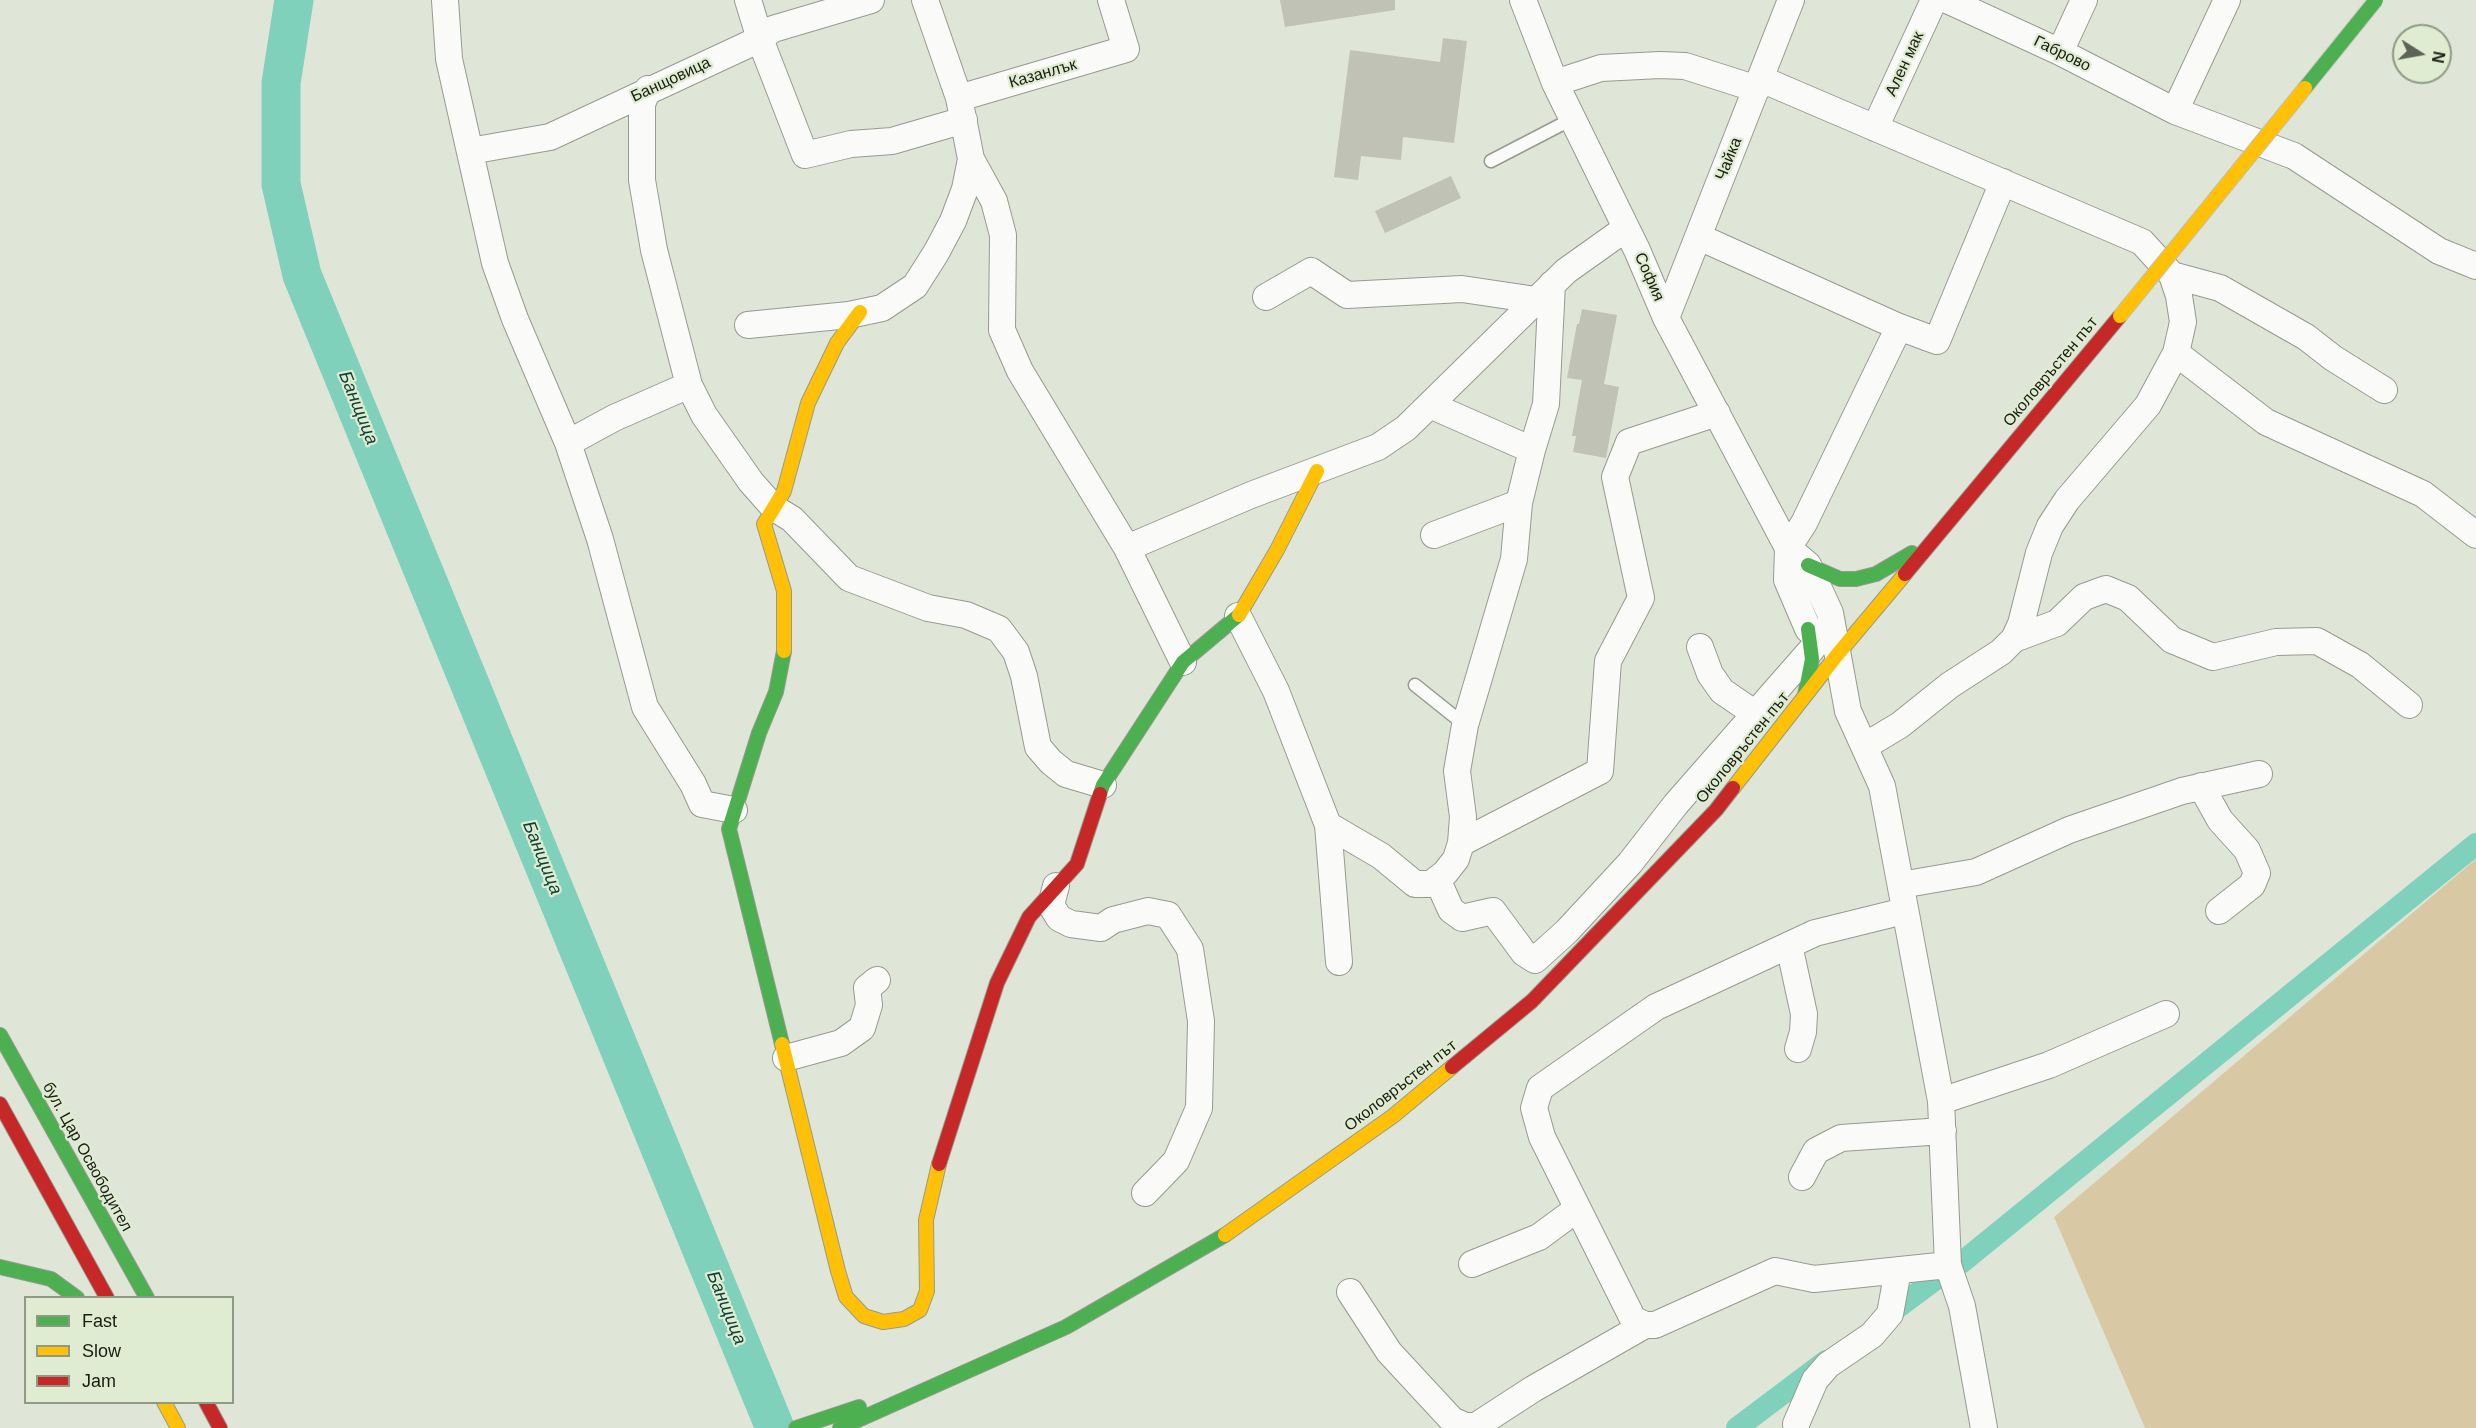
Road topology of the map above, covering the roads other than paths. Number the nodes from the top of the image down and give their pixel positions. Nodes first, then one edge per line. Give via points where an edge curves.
1 (748, 0) edge
2 (871, 0) edge
3 (925, 0) edge
4 (1112, 0) edge
5 (1523, 0) edge
6 (1791, 0) edge
7 (1934, 0) edge
8 (1947, 0) edge
9 (2084, 0) edge
10 (2227, 0) edge
11 (2376, 0) edge
12 (450, 1) edge
13 (760, 39) junction
14 (2060, 52) junction
15 (1555, 83) junction
16 (1759, 84) junction
17 (648, 90) junction
18 (961, 109) junction
19 (2175, 111) junction
20 (1572, 119) junction
21 (1875, 128) junction
22 (470, 150) junction
23 (971, 159) junction
24 (1491, 161) dead end
25 (2003, 182) junction
26 (1625, 229) junction
27 (1698, 237) junction
28 (2476, 266) edge
29 (2172, 275) junction
30 (1544, 292) junction
31 (1266, 297) dead end
32 (860, 312) junction
33 (1666, 318) junction
34 (748, 325) dead end
35 (1899, 327) junction
36 (2176, 353) junction
37 (689, 384) junction
38 (2384, 390) dead end
39 (1430, 405) junction
40 (1717, 413) junction
41 (568, 442) junction
42 (1532, 450) junction
43 (1317, 471) junction
44 (1519, 503) junction
45 (774, 508) junction
46 (1434, 535) dead end
47 (2476, 535) edge
48 (1931, 541) junction
49 (1127, 548) junction
50 (1788, 548) junction
51 (1808, 565) junction
52 (1238, 616) junction
53 (1810, 639) junction
54 (2014, 639) junction
55 (1700, 647) dead end
56 (1837, 655) junction
57 (1183, 662) junction
58 (1415, 686) dead end
59 (1803, 701) junction
60 (2409, 705) dead end
61 (1755, 713) junction
62 (1465, 725) junction
63 (1865, 746) junction
64 (2259, 774) dead end
65 (1103, 785) junction
66 (2201, 786) junction
67 (734, 810) junction
68 (1328, 825) junction
69 (1461, 843) junction
70 (1437, 879) junction
71 (1056, 885) junction
72 (1901, 885) junction
73 (1904, 911) junction
74 (2220, 911) dead end
75 (1789, 945) junction
76 (1339, 962) dead end
77 (877, 980) dead end
78 (2166, 1014) dead end
79 (0, 1035) edge
80 (1798, 1049) dead end
81 (786, 1058) junction
82 (1941, 1101) junction
83 (0, 1104) edge
84 (1943, 1131) junction
85 (1802, 1177) dead end
86 (1145, 1193) dead end
87 (1577, 1209) junction
88 (1473, 1264) dead end
89 (1948, 1264) junction
90 (0, 1267) edge
91 (1350, 1292) dead end
92 (1895, 1292) junction
93 (74, 1296) edge
94 (106, 1296) edge
95 (146, 1296) edge
96 (1645, 1325) junction
97 (166, 1404) edge
98 (207, 1404) edge
99 (867, 1410) junction
100 (1796, 1424) dead end
101 (178, 1428) edge
102 (220, 1428) edge
103 (796, 1428) edge
104 (840, 1428) edge
105 (1984, 1428) edge

1 - 13 street
2 - 13 street, Банщовица via 773,30
3 - 18 street
4 - 18 street, Казанлък via 1126,49
5 - 15 street, София
6 - 16 street, Чайка
7 - 21 street, Ален мак
8 - 14 street, Габрово
9 - 14 street
10 - 19 street
11 - 48 main road, Околовръстен път, bridge via 2120,316
12 - 22 street via 449,59
13 - 17 street, Банщовица
13 - 18 street, Казанлък via 805,155 851,144 892,141
14 - 19 street, Габрово
15 - 16 street via 1600,68 1631,65 1685,66
15 - 20 street, София
16 - 21 street
16 - 27 street, Чайка
17 - 22 street, Банщовица via 550,136
17 - 37 street via 642,104 642,180 654,250
18 - 23 street
19 - 28 street, Габрово via 2294,156 2439,251
20 - 24 lane
20 - 26 street, София
21 - 25 street
22 - 41 street via 495,263
23 - 32 street via 953,221 915,286 882,308
23 - 49 street via 994,201 1003,235 1002,330 1020,371
25 - 29 street via 2142,242
25 - 35 street via 1937,341
26 - 30 street via 1566,271
26 - 33 street, София
27 - 33 street, Чайка
27 - 35 street
29 - 36 street via 2183,322
29 - 38 street via 2220,288 2306,337
30 - 31 street via 1462,289 1347,295 1311,271
30 - 39 street
30 - 42 street via 1546,404
32 - 34 street
32 - 45 main road via 837,343 808,403 784,491
33 - 40 street, София
35 - 50 street via 1804,523
36 - 47 street via 2266,422 2423,494
36 - 54 street via 2148,405 2067,500 2050,526
37 - 41 street
37 - 45 street via 704,415
39 - 42 street
39 - 43 street via 1378,447
40 - 50 street, София
40 - 69 street via 1629,442 1615,477 1641,598 1608,661 1600,771
41 - 67 street via 600,538 645,707 702,804
42 - 44 street
43 - 49 street
43 - 52 main road
44 - 46 street
44 - 62 street via 1514,559
45 - 65 street via 792,519 849,578 999,629 1019,660 1038,747 1066,774
45 - 67 main road via 765,524 784,591 784,657 776,692
48 - 51 main road via 1876,574 1856,579 1840,579
48 - 56 main road, Околовръстен път
49 - 57 street
50 - 51 street
50 - 53 street via 1787,580
51 - 56 street via 1830,613
52 - 57 main road
52 - 68 street via 1276,691
53 - 56 street
53 - 59 main road via 1812,659
53 - 61 street
54 - 60 street via 2057,623 2084,597 2106,589 2128,598 2172,640 2213,657 2276,642 2317,641 2360,665
54 - 63 street via 1900,725
55 - 61 street via 1710,674 1722,691
56 - 59 main road, Околовръстен път
56 - 63 street via 1848,711
57 - 65 main road
58 - 62 lane
59 - 99 main road, Околовръстен път via 1716,810 1532,1001 1393,1116 1223,1237 1066,1327
61 - 70 street via 1630,863 1535,960 1524,953 1493,911 1462,918 1451,910
62 - 69 street via 1457,771
63 - 72 street via 1882,786
64 - 66 street
65 - 71 main road via 1077,864
66 - 72 street via 2069,830 1976,872
66 - 74 street via 2220,820 2247,850 2257,873 2252,885
67 - 81 main road via 729,829
68 - 70 street via 1381,856 1415,884 1431,884
68 - 76 street
69 - 70 street via 1456,860
71 - 81 main road via 1029,917 997,983 934,1181 926,1220 927,1291 920,1310 904,1319 883,1322 864,1316 846,1297
71 - 86 street via 1050,905 1059,918 1071,924 1101,928 1113,920 1148,911 1168,915 1190,949 1201,1021 1199,1108 1176,1161
72 - 73 street
73 - 75 street via 1815,933
73 - 82 street
75 - 80 street via 1804,1014
75 - 87 street via 1656,1007 1540,1088 1534,1108 1542,1137
77 - 81 street via 867,988 869,1005 862,1029 841,1043
78 - 82 street via 2049,1065
79 - 95 main road, бул. Цар Освободител
82 - 84 street
83 - 94 main road
84 - 85 street via 1841,1138 1816,1151
84 - 89 street
87 - 88 street via 1539,1237
87 - 96 street via 1633,1319
89 - 92 street
89 - 105 street via 1962,1306
90 - 93 main road via 51,1279
91 - 96 street via 1389,1352 1452,1420 1465,1426 1476,1426
92 - 96 street via 1775,1271 1655,1325
92 - 100 street via 1872,1335 1828,1365 1815,1380
97 - 101 main road
98 - 102 main road
99 - 103 main road
99 - 104 main road

